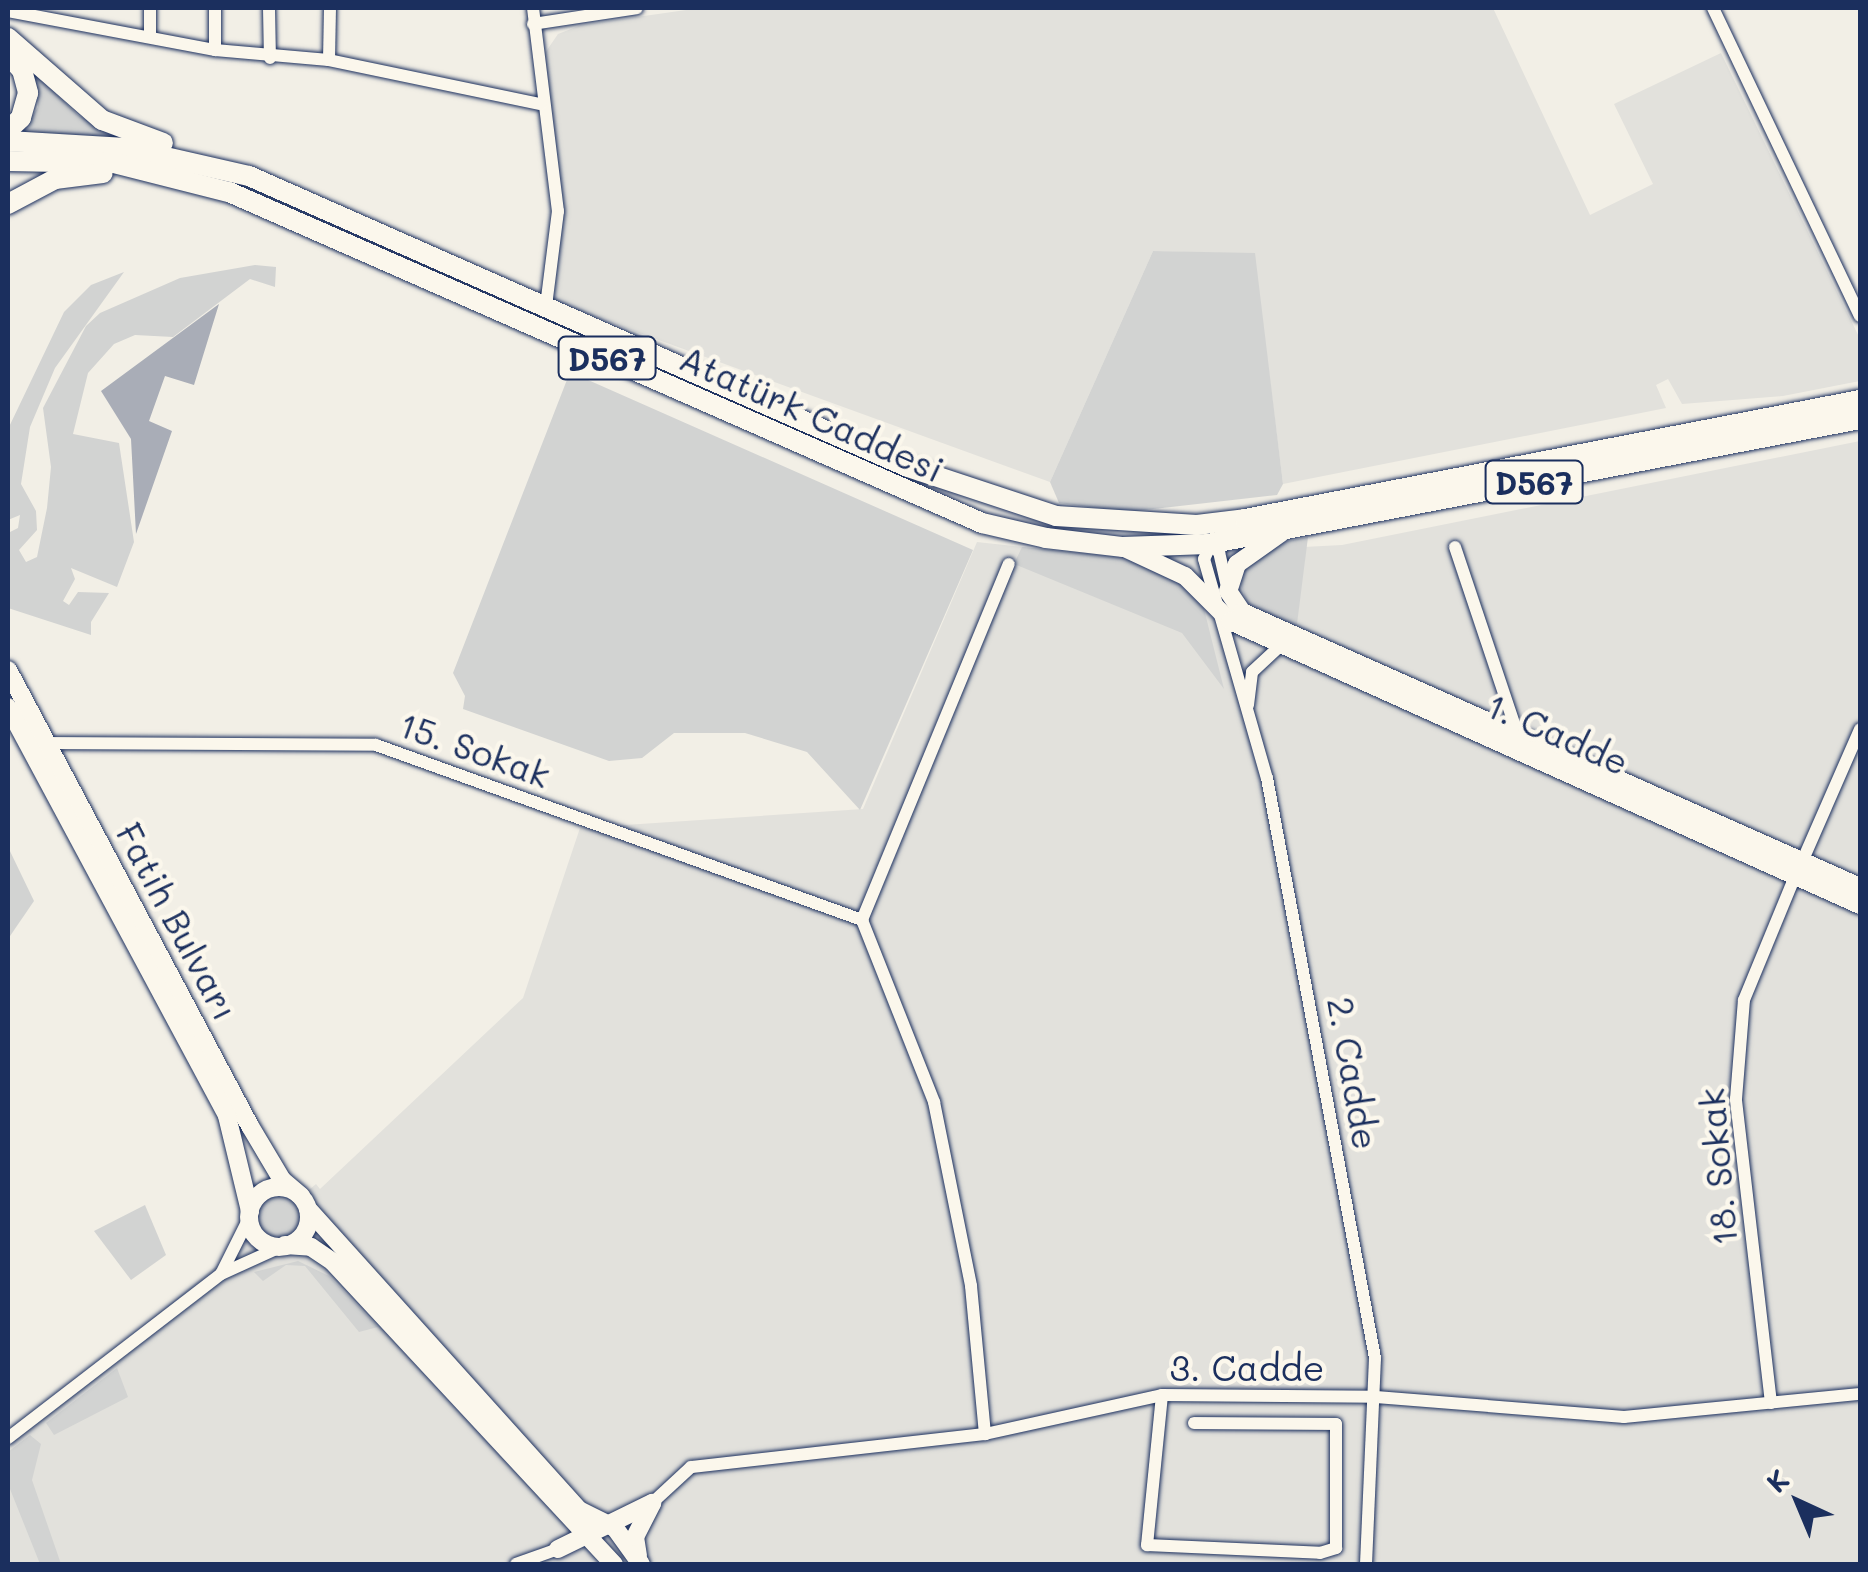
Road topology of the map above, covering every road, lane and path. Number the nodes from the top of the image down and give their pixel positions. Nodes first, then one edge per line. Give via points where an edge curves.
1 (75, 8) edge
2 (150, 8) edge
3 (214, 8) edge
4 (269, 8) edge
5 (330, 8) edge
6 (533, 8) edge
7 (636, 8) edge
8 (1714, 8) edge
9 (8, 11) edge
10 (74, 24) junction
11 (533, 24) junction
12 (8, 38) edge
13 (150, 38) junction
14 (215, 50) junction
15 (8, 55) edge
16 (270, 58) junction
17 (329, 60) junction
18 (540, 104) junction
19 (8, 130) edge
20 (8, 141) edge
21 (8, 160) edge
22 (248, 176) junction
23 (228, 192) junction
24 (8, 204) edge
25 (546, 306) junction
26 (1860, 316) edge
27 (1860, 400) edge
28 (1860, 419) edge
29 (1284, 530) junction
30 (1202, 534) junction
31 (1123, 547) junction
32 (1455, 547) dead end
33 (1010, 564) dead end
34 (1220, 596) junction
35 (1232, 624) junction
36 (1282, 644) junction
37 (8, 670) edge
38 (8, 707) edge
39 (1248, 707) junction
40 (1860, 729) edge
41 (1518, 736) junction
42 (48, 743) junction
43 (1798, 869) junction
44 (1860, 887) edge
45 (1860, 905) edge
46 (862, 920) junction
47 (304, 1203) junction
48 (249, 1214) junction
49 (286, 1246) junction
50 (220, 1274) junction
51 (1860, 1394) edge
52 (1162, 1395) junction
53 (1376, 1398) junction
54 (1771, 1403) junction
55 (1194, 1423) dead end
56 (985, 1434) junction
57 (8, 1438) edge
58 (652, 1503) junction
59 (566, 1516) junction
60 (606, 1522) junction
61 (588, 1538) junction
62 (558, 1549) junction
63 (636, 1557) edge
64 (613, 1563) edge
65 (516, 1564) edge
66 (1366, 1564) edge

1 - 10 street
2 - 13 street
3 - 14 street
4 - 16 street
5 - 17 street
6 - 11 street
7 - 11 street
8 - 26 street
9 - 10 street
10 - 13 street
11 - 18 street
12 - 22 highway via 102,120
13 - 14 street
14 - 16 street
15 - 19 highway via 28,93 21,118
16 - 17 street
17 - 18 street
18 - 25 street via 558,211
20 - 22 highway, D567 via 126,148
21 - 23 highway, Atatürk Caddesi / D567 via 114,164
22 - 25 highway, D567
23 - 24 highway via 88,172 56,179
23 - 31 highway, Atatürk Caddesi / D567 via 982,523
25 - 30 highway, D567 via 908,467 1002,500 1056,516
27 - 30 highway, D567 via 1245,519
28 - 29 highway, D567
29 - 30 highway, D567
29 - 34 main road via 1237,564
30 - 31 highway, Atatürk Caddesi / D567
30 - 34 street via 1204,559
31 - 34 main road
32 - 41 street
33 - 46 street
34 - 35 main road
35 - 36 main road, 1. Cadde
35 - 39 street, 2. Cadde
35 - 41 main road, 1. Cadde
36 - 39 street via 1252,672
36 - 43 main road, 1. Cadde
37 - 42 main road, Fatih Bulvarı
38 - 48 main road, Fatih Bulvarı via 228,1116
39 - 53 street, 2. Cadde via 1300,942 1376,1358
40 - 43 street, 18. Sokak
41 - 43 main road, 1. Cadde
42 - 46 street, 15. Sokak via 376,745
42 - 47 main road, Fatih Bulvarı via 250,1126
43 - 44 main road, 1. Cadde
43 - 45 main road, 1. Cadde
43 - 54 street, 18. Sokak via 1744,1000 1736,1099
46 - 56 street via 934,1102 971,1286
47 - 48 main road via 272,1188
47 - 49 main road via 305,1231
47 - 60 main road, Fatih Bulvarı via 579,1510
48 - 49 main road via 259,1239
48 - 50 street
49 - 50 street
49 - 59 main road via 311,1246 333,1262
50 - 57 street
51 - 54 street, 3. Cadde
52 - 53 street, 3. Cadde
52 - 55 street via 1147,1545 1320,1553 1336,1548 1336,1424
52 - 56 street, 3. Cadde
53 - 54 street, 3. Cadde via 1624,1417
53 - 66 street, 2. Cadde
56 - 58 street, 3. Cadde via 691,1467
58 - 60 main road
58 - 63 main road via 635,1538
59 - 61 main road
59 - 62 main road
60 - 61 main road
60 - 63 main road, Fatih Bulvarı
61 - 62 main road
61 - 64 main road
62 - 65 street
63 - 64 main road

